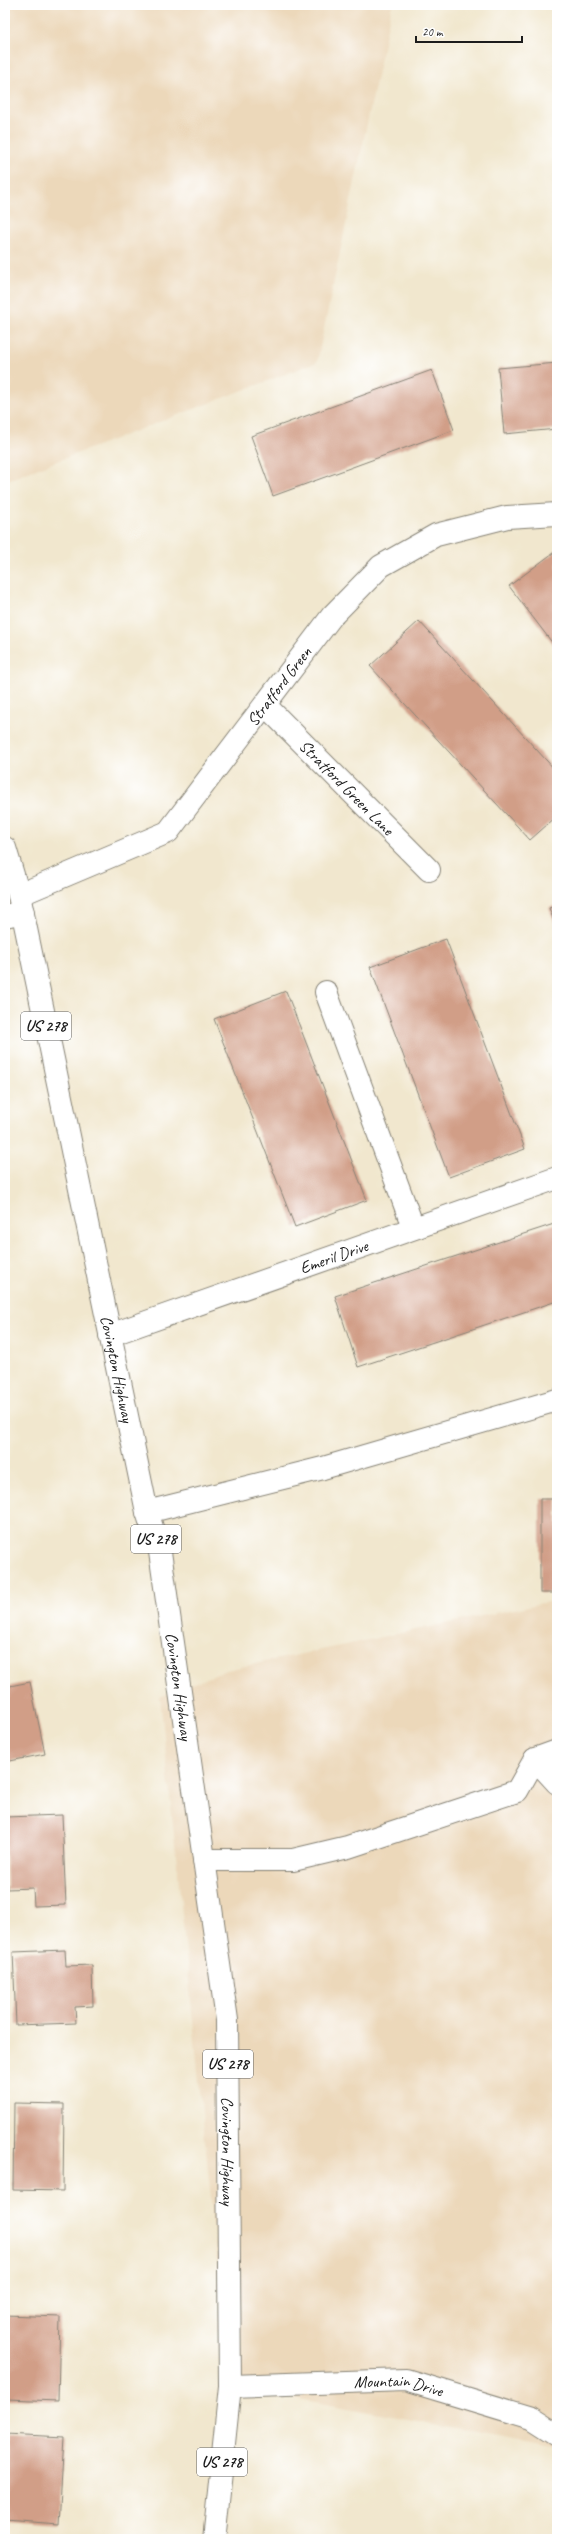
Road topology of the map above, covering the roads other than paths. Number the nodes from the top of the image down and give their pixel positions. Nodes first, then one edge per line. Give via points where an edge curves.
1 (557, 514) edge
2 (265, 705) junction
3 (5, 848) edge
4 (429, 870) dead end
5 (16, 908) edge
6 (326, 992) dead end
7 (557, 1178) edge
8 (413, 1227) junction
9 (110, 1335) junction
10 (557, 1400) edge
11 (147, 1512) junction
12 (557, 1751) edge
13 (535, 1759) junction
14 (557, 1783) edge
15 (204, 1860) junction
16 (230, 2386) junction
17 (557, 2434) edge
18 (214, 2539) edge

1 - 2 main road, Stratford Green via 507,517 436,535 381,566 332,616
2 - 4 main road, Stratford Green Lane
2 - 5 main road, Stratford Green via 168,832
3 - 5 main road, Covington Highway / US 278
5 - 9 main road, Covington Highway / US 278
6 - 8 main road
7 - 8 main road, Emeril Drive
8 - 9 main road, Emeril Drive
9 - 11 main road, Covington Highway / US 278
10 - 11 main road via 323,1468
11 - 15 main road, Covington Highway / US 278 via 160,1552
12 - 13 main road
13 - 14 main road
13 - 15 main road via 517,1792 348,1847 294,1860
15 - 16 main road, Covington Highway / US 278 via 227,2020
16 - 17 main road, Mountain Drive via 406,2380 532,2418
16 - 18 main road, Covington Highway / US 278

